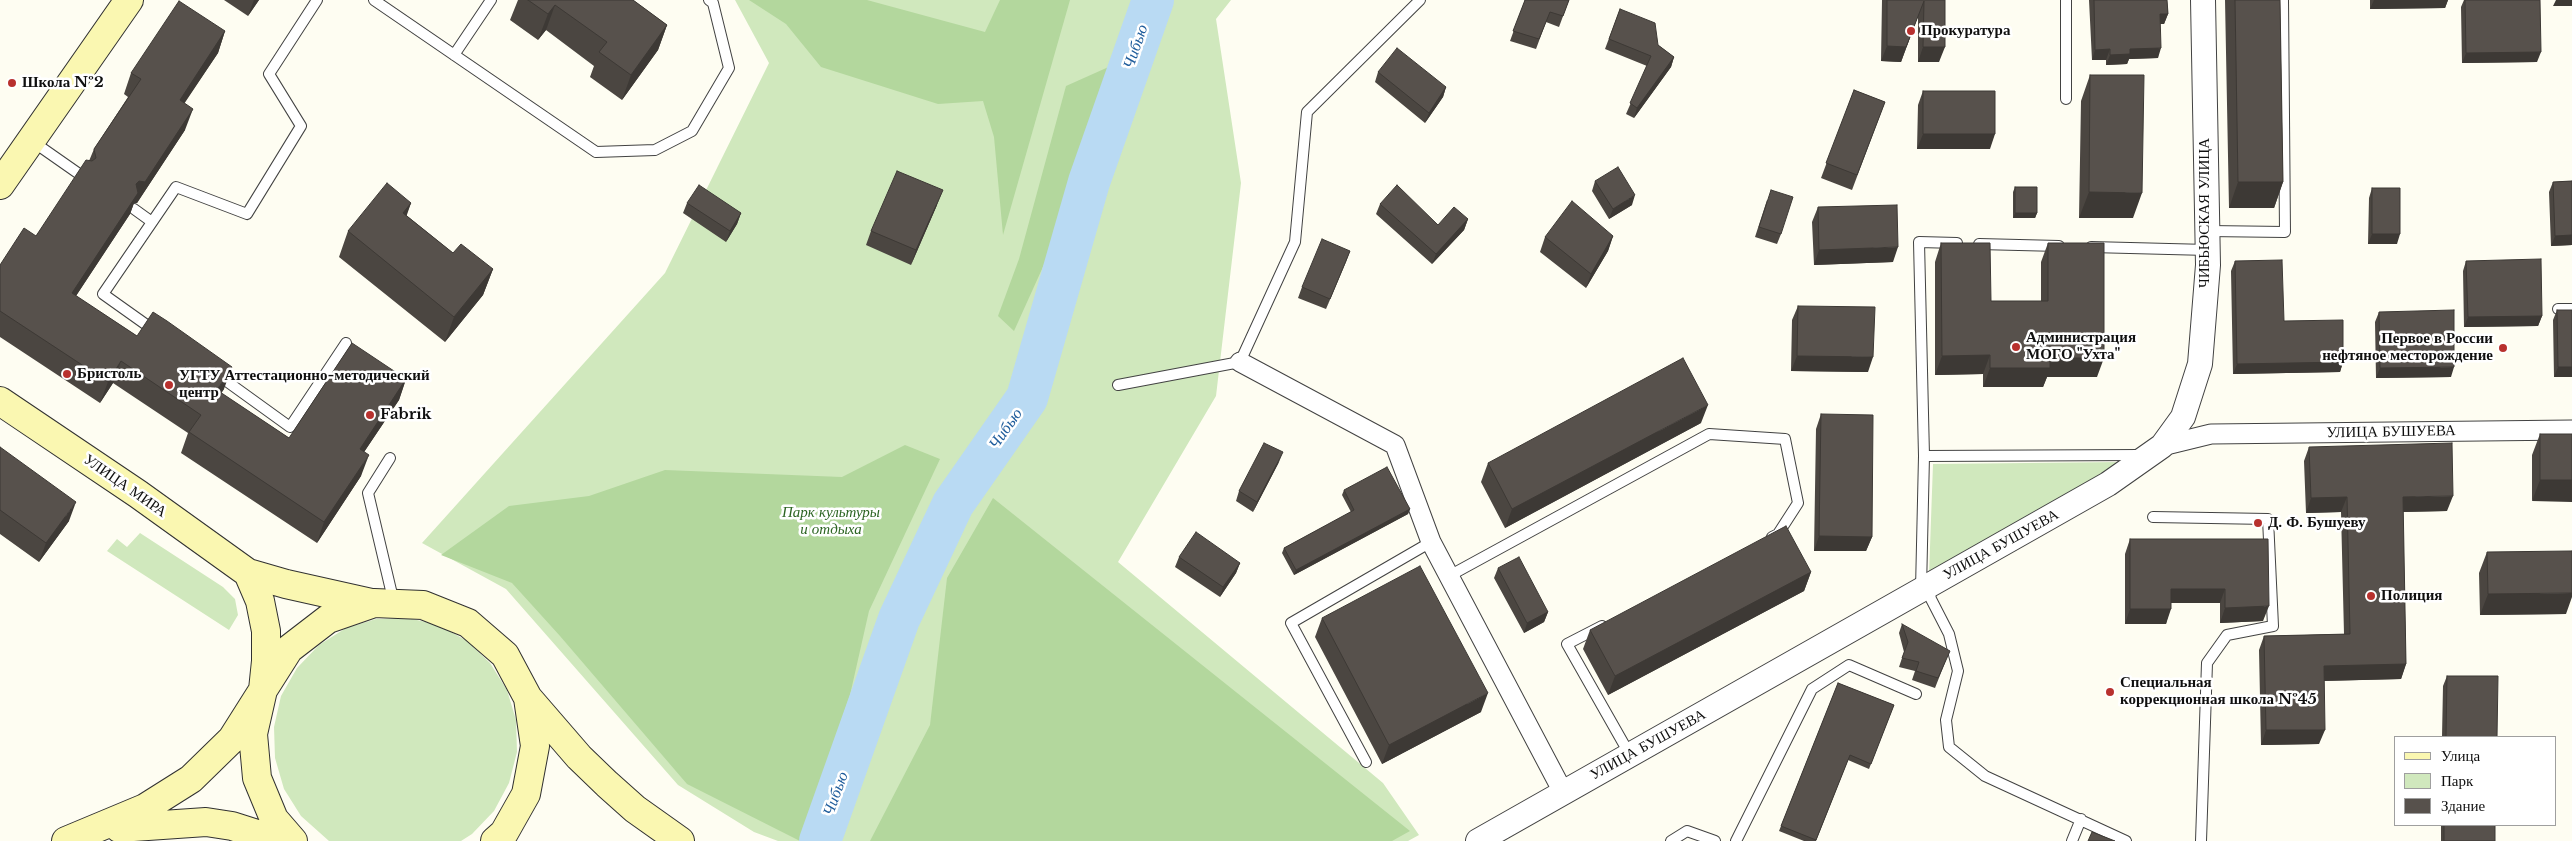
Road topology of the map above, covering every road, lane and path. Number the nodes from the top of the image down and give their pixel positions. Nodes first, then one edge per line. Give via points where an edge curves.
1 (128, 0) edge
2 (317, 0) edge
3 (374, 0) edge
4 (491, 0) edge
5 (709, 0) edge
6 (1420, 0) edge
7 (2066, 0) edge
8 (2203, 0) edge
9 (2283, 0) edge
10 (454, 54) junction
11 (2066, 99) dead end
12 (31, 140) junction
13 (82, 176) edge
14 (0, 185) edge
15 (134, 209) edge
16 (152, 222) junction
17 (2212, 238) junction
18 (2066, 246) edge
19 (2084, 247) edge
20 (2558, 309) edge
21 (2572, 309) edge
22 (165, 338) edge
23 (346, 343) dead end
24 (1240, 362) junction
25 (212, 371) edge
26 (1118, 385) dead end
27 (0, 401) edge
28 (2572, 430) edge
29 (2156, 450) junction
30 (1924, 456) junction
31 (390, 458) dead end
32 (2153, 517) dead end
33 (1431, 542) junction
34 (1760, 543) edge
35 (248, 573) junction
36 (1449, 576) junction
37 (1925, 588) junction
38 (384, 604) junction
39 (1611, 621) edge
40 (263, 690) junction
41 (1916, 694) dead end
42 (528, 698) junction
43 (1630, 755) junction
44 (1366, 762) dead end
45 (1564, 792) junction
46 (2081, 819) junction
47 (95, 830) junction
48 (1499, 835) edge
49 (66, 841) edge
50 (279, 841) edge
51 (294, 841) edge
52 (495, 841) edge
53 (680, 841) edge
54 (1478, 841) edge
55 (1671, 841) edge
56 (1715, 841) edge
57 (1736, 841) edge
58 (2072, 841) edge
59 (2126, 841) edge
60 (2201, 841) edge

1 - 12 main road
2 - 16 lane via 269,74 301,126 247,214 176,187
3 - 10 lane
4 - 10 lane
5 - 10 lane via 713,3 729,68 692,131 654,150 596,152
6 - 24 lane via 1307,112 1295,242
7 - 11 lane
8 - 17 street, ЧИБЬЮСКАЯ УЛИЦА
9 - 17 lane via 2285,232
12 - 13 lane
12 - 14 main road
15 - 16 lane
16 - 22 lane via 103,294
17 - 19 lane
17 - 29 street, ЧИБЬЮСКАЯ УЛИЦА via 2200,364 2183,417
18 - 30 lane via 1919,242
20 - 21 lane
23 - 25 lane via 290,427
24 - 26 lane
24 - 33 street via 1395,445
27 - 35 main road, УЛИЦА МИРА
28 - 29 street, УЛИЦА БУШУЕВА via 2211,434
29 - 30 lane
29 - 37 street, УЛИЦА БУШУЕВА via 2108,484
30 - 37 lane
31 - 38 lane via 368,493
32 - 60 lane via 2268,519 2273,626 2227,635 2207,663
33 - 36 street
33 - 44 lane via 1291,623
34 - 36 lane via 1778,534 1798,503 1785,440 1708,434
35 - 38 main road, УЛИЦА МИРА
35 - 40 main road via 260,601 266,631
36 - 45 street
37 - 43 street, УЛИЦА БУШУЕВА
37 - 46 lane via 1949,634 1958,671 1946,720 1949,747 1985,776
38 - 40 main road via 328,619 289,649
38 - 42 main road via 422,605 468,623 504,655
39 - 43 lane via 1567,644
40 - 47 main road via 232,739 191,779 145,808
40 - 51 main road via 253,734 257,778 274,819
41 - 57 lane via 1849,665 1812,689
42 - 52 main road via 536,746 526,794 504,833
42 - 53 main road via 607,784
43 - 45 street, УЛИЦА БУШУЕВА
45 - 48 street, УЛИЦА БУШУЕВА
46 - 58 lane
46 - 59 lane
47 - 49 main road
47 - 50 main road via 206,822 232,826
48 - 54 street, УЛИЦА БУШУЕВА
55 - 56 lane via 1687,832

